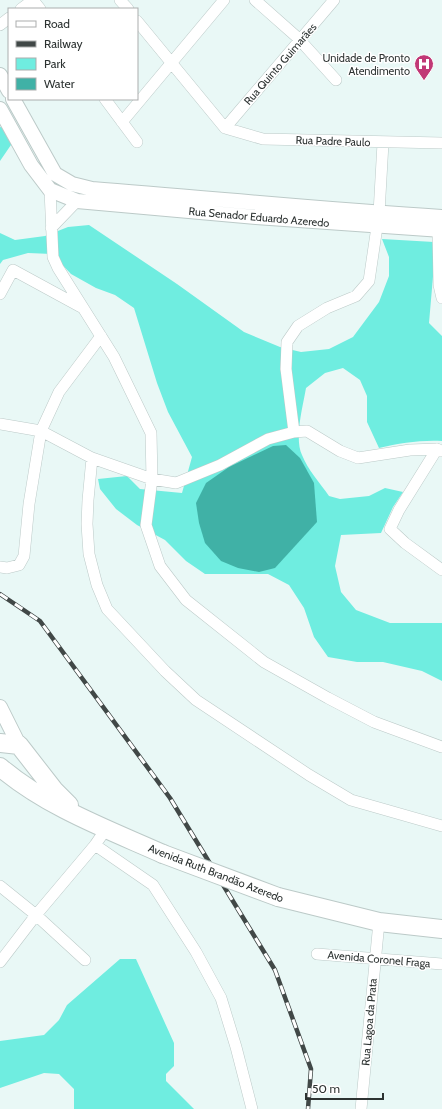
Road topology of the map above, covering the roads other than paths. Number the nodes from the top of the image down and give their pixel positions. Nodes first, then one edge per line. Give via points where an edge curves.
1 (33, 0) edge
2 (120, 0) edge
3 (224, 0) edge
4 (255, 0) edge
5 (334, 0) edge
6 (22, 8) edge
7 (39, 8) edge
8 (127, 8) edge
9 (8, 19) edge
10 (138, 21) edge
11 (0, 25) edge
12 (300, 40) junction
13 (171, 62) junction
14 (0, 75) edge
15 (336, 80) dead end
16 (8, 89) edge
17 (14, 100) edge
18 (106, 100) edge
19 (0, 109) edge
20 (122, 122) junction
21 (225, 128) junction
22 (137, 142) dead end
23 (383, 143) junction
24 (442, 144) edge
25 (50, 190) junction
26 (76, 201) junction
27 (378, 220) junction
28 (441, 226) edge
29 (51, 228) junction
30 (0, 294) edge
31 (442, 298) edge
32 (83, 308) junction
33 (101, 336) junction
34 (0, 424) edge
35 (41, 431) junction
36 (294, 432) junction
37 (440, 450) edge
38 (92, 458) junction
39 (152, 479) junction
40 (0, 567) edge
41 (442, 570) edge
42 (0, 707) edge
43 (0, 742) edge
44 (19, 745) junction
45 (442, 747) edge
46 (31, 761) junction
47 (4, 771) edge
48 (84, 819) junction
49 (442, 826) edge
50 (106, 829) junction
51 (95, 845) junction
52 (0, 886) edge
53 (36, 915) junction
54 (379, 922) junction
55 (442, 929) edge
56 (317, 954) dead end
57 (375, 959) junction
58 (85, 960) dead end
59 (0, 962) edge
60 (442, 964) edge
61 (252, 1109) edge
62 (361, 1109) edge

1 - 6 street
1 - 7 street
2 - 8 street
3 - 13 street
4 - 12 street
5 - 12 street, Rua Quinto Guimarães
9 - 11 street
10 - 13 street
12 - 15 street
12 - 21 street, Rua Quinto Guimarães
13 - 20 street
13 - 21 street
14 - 16 street
17 - 27 street, Rua Senador Eduardo Azeredo via 55,174 72,184 92,189
18 - 20 street
19 - 25 street via 31,164
20 - 22 street
21 - 23 street, Rua Padre Paulo via 263,139
23 - 24 street, Rua Padre Paulo
23 - 27 street
25 - 26 street, Rua Senador Eduardo Azeredo
25 - 29 street
26 - 27 street, Rua Senador Eduardo Azeredo via 248,217
26 - 29 street
27 - 28 street, Rua Senador Eduardo Azeredo
27 - 36 street via 368,281 356,296 327,308 298,326 287,342 286,369
28 - 31 street via 439,285
29 - 32 street via 53,257
30 - 32 street via 13,270
32 - 33 street
33 - 35 street via 59,392
33 - 39 street via 151,433
34 - 35 street
35 - 38 street
35 - 40 street via 29,504 24,556 19,565
36 - 37 street via 307,431 340,451 358,458 410,450
36 - 39 street via 268,439 220,465 176,483
37 - 41 street via 399,510 390,529
38 - 39 street
38 - 49 street via 87,524 89,554 106,609 196,700 309,774 351,800
39 - 45 street via 146,525 160,566 186,600 264,662 374,722
42 - 44 street
43 - 44 main road
44 - 46 main road
46 - 47 main road via 24,768
46 - 48 main road via 54,790
47 - 48 main road, Avenida Ruth Brandão Azeredo via 46,799
48 - 50 main road, Avenida Ruth Brandão Azeredo
50 - 51 street
50 - 54 main road, Avenida Ruth Brandão Azeredo, bridge via 163,854 278,897
51 - 53 street
51 - 61 street via 153,885 196,952 221,998
52 - 53 street
53 - 58 street
53 - 59 street
54 - 55 main road, Avenida Ruth Brandão Azeredo
54 - 57 street, Rua Lagoa da Prata
56 - 57 street, Avenida Coronel Fraga
57 - 60 street, Avenida Coronel Fraga
57 - 62 street, Rua Lagoa da Prata

